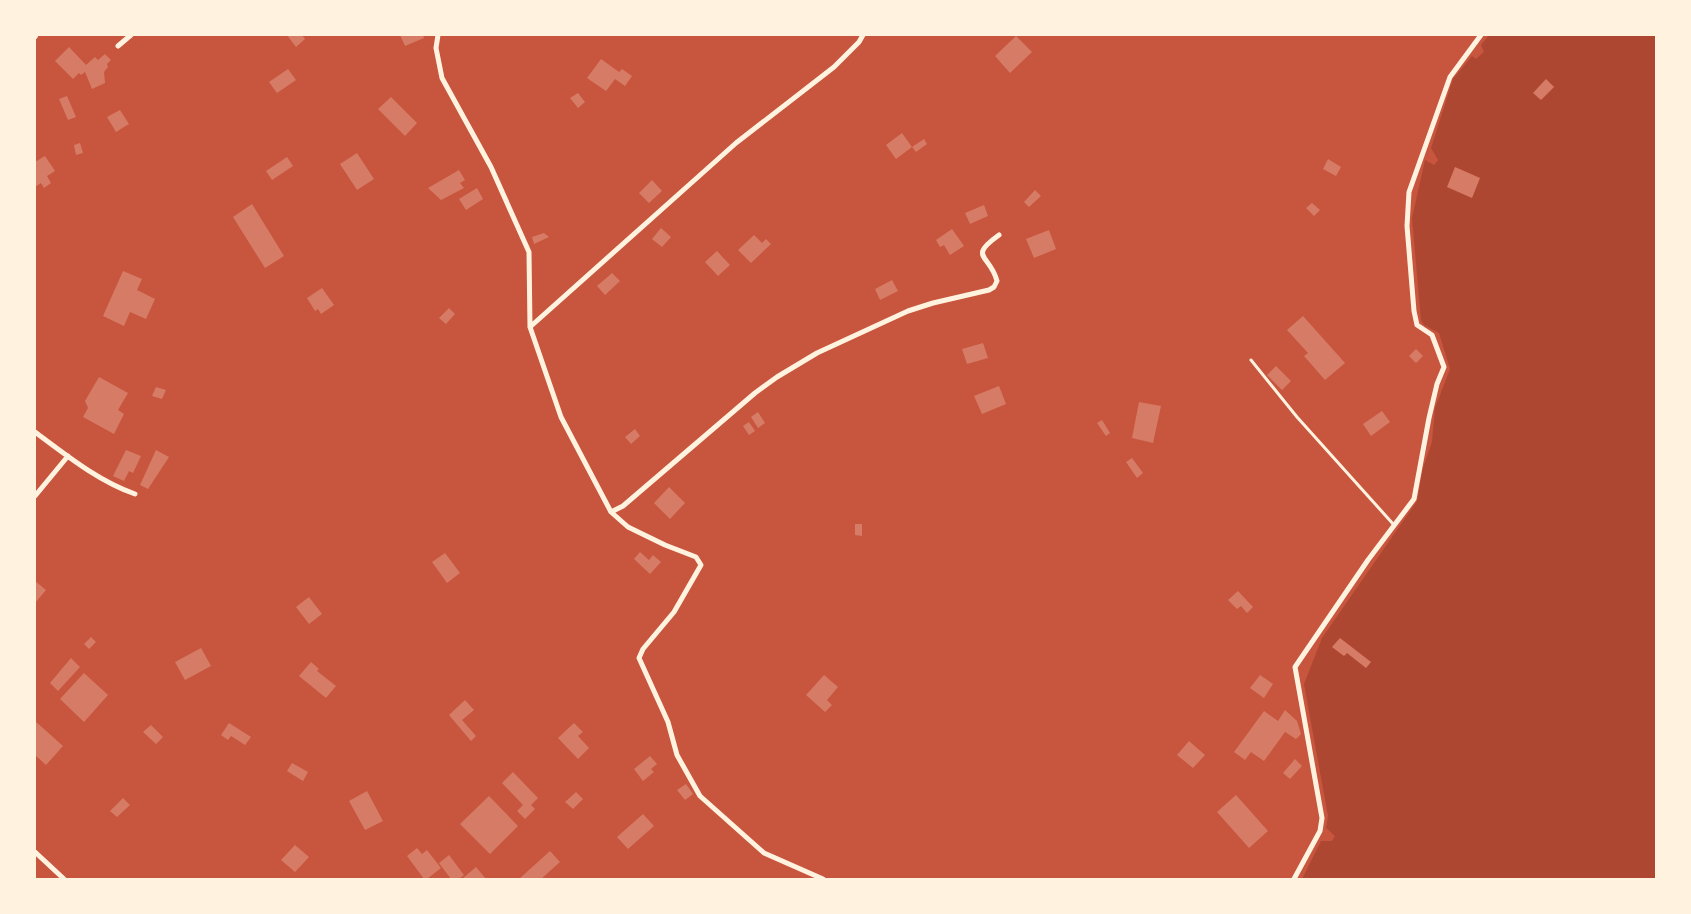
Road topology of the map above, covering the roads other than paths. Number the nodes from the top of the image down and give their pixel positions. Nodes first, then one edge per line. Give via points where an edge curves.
1 (131, 35) edge
2 (438, 35) edge
3 (862, 35) edge
4 (1480, 35) edge
5 (118, 46) dead end
6 (999, 235) dead end
7 (530, 327) junction
8 (1251, 360) dead end
9 (35, 432) edge
10 (68, 456) junction
11 (135, 494) dead end
12 (35, 496) edge
13 (611, 512) junction
14 (1394, 526) junction
15 (35, 852) edge
16 (64, 879) edge
17 (823, 879) edge
18 (1294, 879) edge

1 - 5 street
2 - 7 street via 436,48 442,78 490,167 530,252
3 - 7 street via 834,67 736,143
4 - 14 street via 1450,77 1409,192 1407,226 1414,311 1417,325 1432,336 1444,367 1429,418 1414,498
6 - 13 street via 984,245 982,251 995,274 997,281 994,287 908,311 817,353 755,393 623,506
7 - 13 street via 561,417
8 - 14 lane
9 - 10 street
10 - 11 street via 118,488
10 - 12 street
13 - 17 street via 628,527 696,557 701,565 674,612 643,649 640,658 668,722 677,755 700,796 764,854
14 - 18 street via 1295,667 1322,818 1320,832
15 - 16 street

